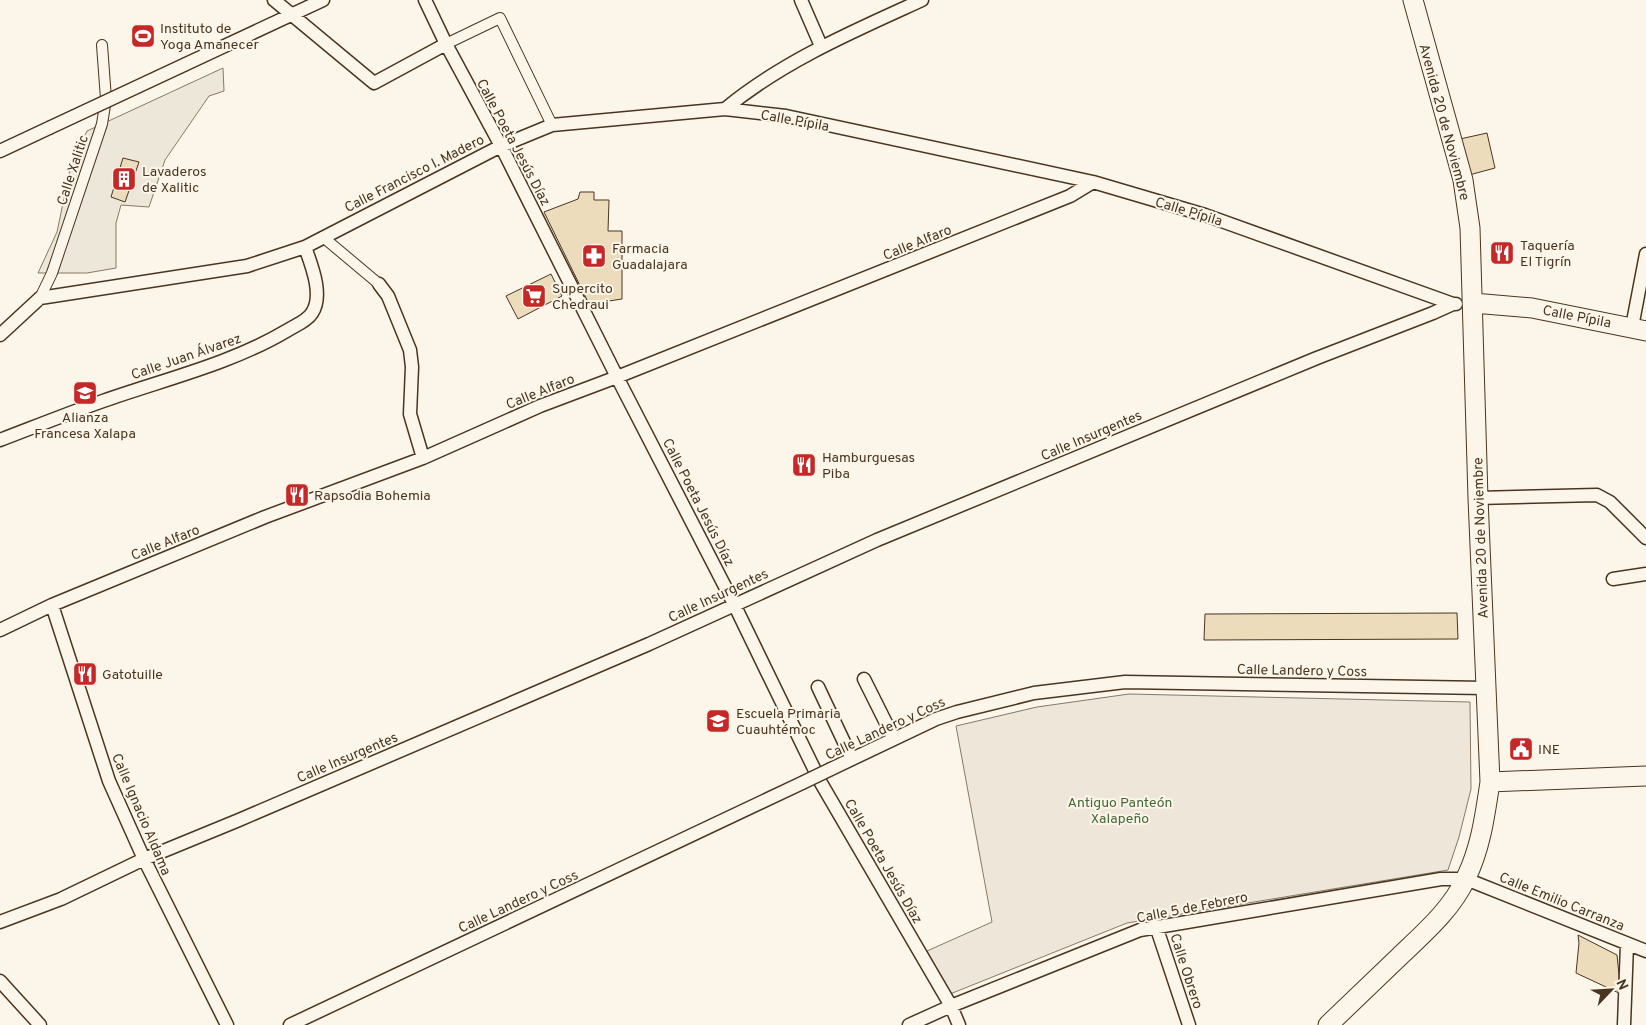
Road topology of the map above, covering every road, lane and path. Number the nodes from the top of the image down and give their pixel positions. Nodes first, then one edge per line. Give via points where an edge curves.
1 (274, 0) edge
2 (323, 0) edge
3 (425, 0) edge
4 (801, 0) edge
5 (922, 0) edge
6 (1413, 0) edge
7 (293, 14) junction
8 (446, 44) junction
9 (102, 45) dead end
10 (821, 46) junction
11 (725, 109) junction
12 (552, 125) junction
13 (501, 146) junction
14 (0, 151) edge
15 (1093, 182) junction
16 (323, 237) junction
17 (305, 247) junction
18 (1646, 254) edge
19 (379, 284) joint
20 (40, 298) junction
21 (1473, 302) junction
22 (1452, 304) junction
23 (1639, 329) edge
24 (0, 335) edge
25 (617, 377) junction
26 (0, 440) edge
27 (422, 458) junction
28 (1478, 498) junction
29 (1646, 538) edge
30 (1646, 574) edge
31 (1613, 580) dead end
32 (734, 604) junction
33 (52, 605) junction
34 (0, 630) edge
35 (864, 678) dead end
36 (818, 688) dead end
37 (1486, 688) junction
38 (894, 739) junction
39 (852, 759) junction
40 (1646, 776) edge
41 (1490, 782) junction
42 (144, 859) junction
43 (1466, 879) junction
44 (0, 922) edge
45 (1156, 926) junction
46 (1627, 944) junction
47 (1646, 951) edge
48 (0, 981) edge
49 (951, 1006) junction
50 (40, 1025) edge
51 (227, 1025) edge
52 (290, 1025) edge
53 (909, 1025) edge
54 (959, 1025) edge
55 (1188, 1025) edge
56 (1328, 1025) edge
57 (1624, 1025) edge

1 - 7 street
2 - 7 street
3 - 8 street, Calle Poeta Jesús Díaz
4 - 10 street
5 - 10 street
6 - 21 main road, Avenida 20 de Noviembre via 1463,180 1470,228
7 - 8 street via 374,83
7 - 14 street, bridge
8 - 12 street via 500,18
8 - 13 street, Calle Poeta Jesús Díaz
9 - 20 street, Calle Xalitic via 106,99 102,124 52,273
10 - 11 street via 750,88
11 - 12 street, Calle Francisco I. Madero
11 - 15 street, Calle Pípila via 786,116
12 - 13 street, Calle Francisco I. Madero
13 - 16 street, Calle Francisco I. Madero
13 - 25 street, Calle Poeta Jesús Díaz
15 - 22 street, Calle Pípila via 1205,216
15 - 25 street, Calle Alfaro via 1070,196
16 - 17 street, Calle Francisco I. Madero
16 - 19 street
17 - 20 street, Calle Francisco I. Madero via 247,266
17 - 26 street, Calle Juan Álvarez via 315,277 317,303 306,319 272,340 236,356
18 - 23 street
19 - 27 street via 388,296 410,350 410,414
20 - 24 street
21 - 22 street, Calle Pípila
21 - 23 main road, Calle Pípila via 1532,308
21 - 28 main road, Avenida 20 de Noviembre
22 - 32 street, Calle Insurgentes via 877,540
25 - 27 street, Calle Alfaro via 540,406
25 - 32 street, Calle Poeta Jesús Díaz
27 - 33 street, Calle Alfaro via 265,517
28 - 29 street via 1597,495 1610,502
28 - 37 main road, Avenida 20 de Noviembre
30 - 31 street
32 - 42 street, Calle Insurgentes via 649,644
32 - 49 street, Calle Poeta Jesús Díaz via 821,783
33 - 34 street, Calle Alfaro
33 - 42 street, Calle Ignacio Aldama via 108,781
35 - 38 street
36 - 39 street
37 - 38 street, Calle Landero y Coss via 1125,682 1034,692 956,712
37 - 41 main road, Avenida 20 de Noviembre
38 - 39 street, Calle Landero y Coss
39 - 52 street, Calle Landero y Coss, bridge
40 - 41 main road
41 - 43 main road, Avenida 20 de Noviembre via 1478,848
42 - 44 street, Calle Insurgentes via 61,899
42 - 51 street, Calle Ignacio Aldama
43 - 45 street, Calle 5 de Febrero via 1441,879
43 - 46 street, Calle Emilio Carranza
43 - 56 main road, Avenida 20 de Noviembre via 1435,922
45 - 49 street, Calle 5 de Febrero
45 - 55 street, Calle Obrero
46 - 47 street, Calle Emilio Carranza
46 - 57 street
48 - 50 street
49 - 53 street, Calle 5 de Febrero
49 - 54 street, Calle Poeta Jesús Díaz

